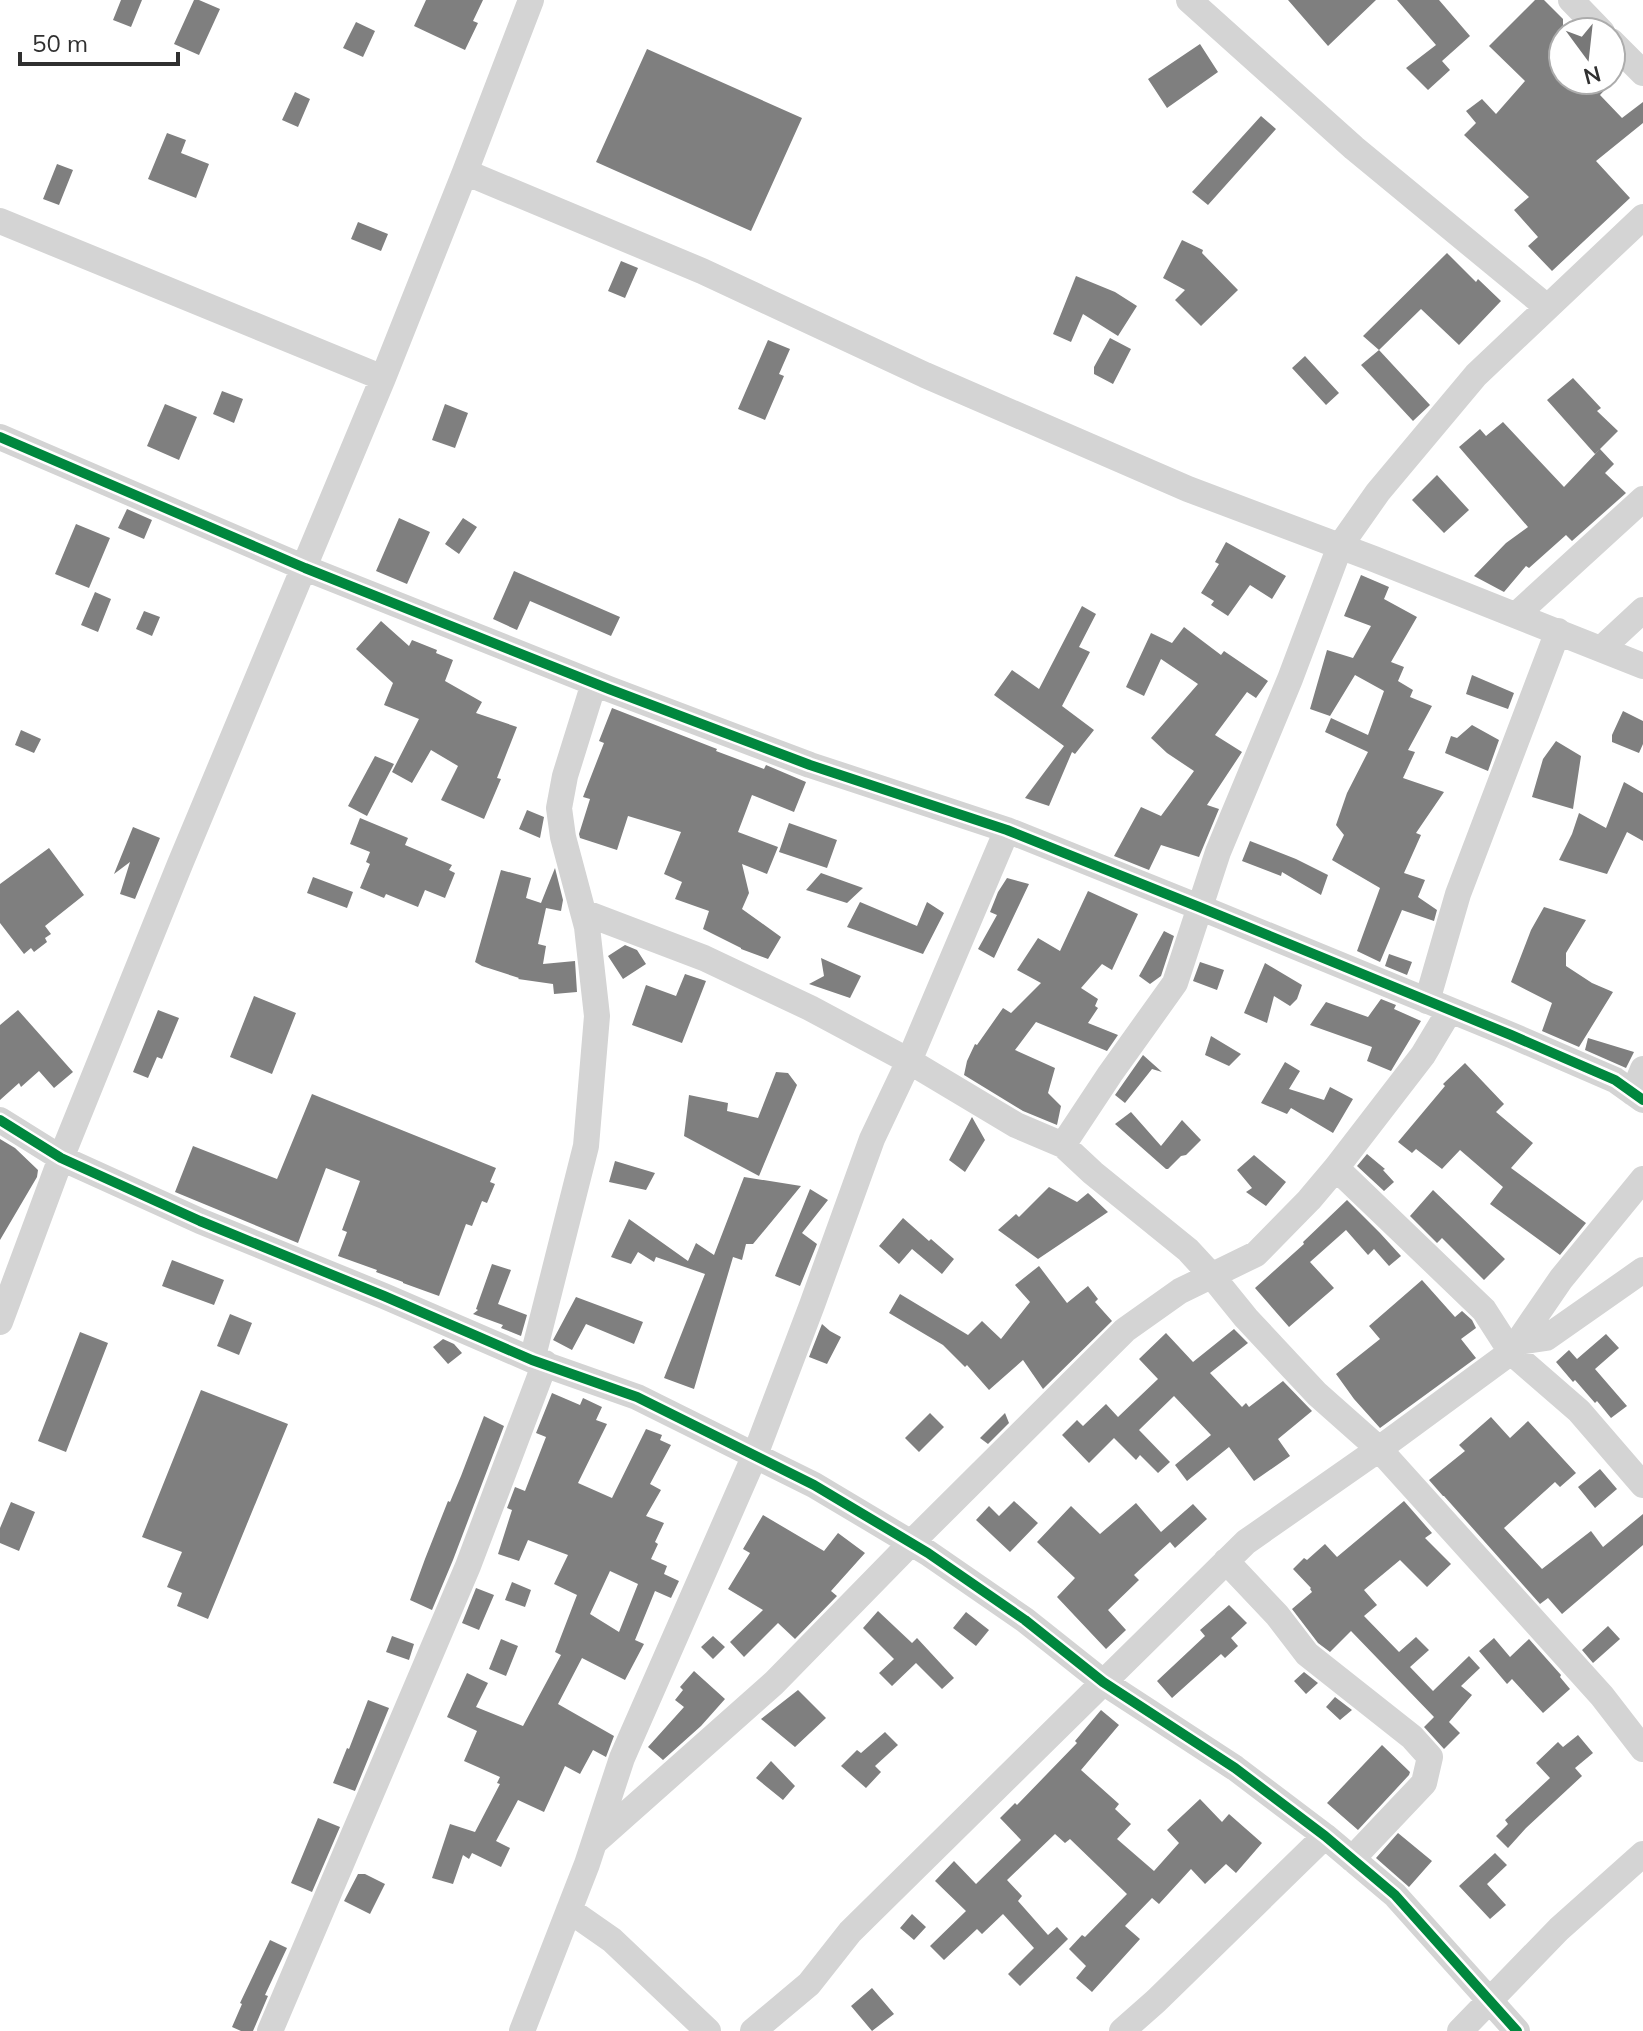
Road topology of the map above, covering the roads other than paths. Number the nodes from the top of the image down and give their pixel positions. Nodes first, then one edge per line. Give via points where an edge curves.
1 (531, 0) edge
2 (1189, 0) edge
3 (1571, 0) edge
4 (1586, 16) edge
5 (1627, 57) edge
6 (1643, 73) edge
7 (465, 172) junction
8 (1643, 217) edge
9 (0, 221) edge
10 (1547, 307) junction
11 (383, 378) junction
12 (0, 437) edge
13 (1643, 499) edge
14 (1340, 546) junction
15 (305, 568) junction
16 (1643, 610) edge
17 (1516, 615) junction
18 (1558, 631) junction
19 (1601, 649) junction
20 (1643, 666) edge
21 (594, 683) junction
22 (1007, 830) junction
23 (1199, 907) junction
24 (583, 912) junction
25 (1439, 1006) junction
26 (909, 1061) junction
27 (1640, 1088) edge
28 (0, 1120) edge
29 (1063, 1145) junction
30 (61, 1158) junction
31 (1336, 1168) junction
32 (1643, 1179) edge
33 (1643, 1270) edge
34 (1212, 1276) junction
35 (0, 1322) edge
36 (1515, 1347) junction
37 (539, 1361) junction
38 (1379, 1449) junction
39 (755, 1455) junction
40 (1643, 1485) edge
41 (911, 1543) junction
42 (1226, 1561) junction
43 (1103, 1682) junction
44 (1643, 1749) edge
45 (1325, 1836) junction
46 (595, 1842) junction
47 (1643, 1854) edge
48 (1352, 1859) junction
49 (569, 1910) junction
50 (1491, 2001) junction
51 (274, 2030) edge
52 (522, 2031) edge
53 (708, 2031) edge
54 (753, 2031) edge
55 (1122, 2031) edge
56 (1460, 2031) edge
57 (1517, 2031) edge

1 - 7 street
2 - 10 street via 1354,148
3 - 4 street
5 - 6 street
7 - 11 street
7 - 14 street via 702,271 1188,489
8 - 10 street
9 - 11 street
10 - 14 street via 1476,375
11 - 15 street
12 - 15 street
13 - 17 street
14 - 17 street
14 - 23 street
15 - 21 street
15 - 30 street
16 - 19 street
17 - 18 street
18 - 19 street
18 - 25 street via 1458,894
19 - 20 street
21 - 22 street via 810,765
21 - 24 street via 559,808
22 - 23 street
22 - 26 street
23 - 25 street
23 - 29 street via 1175,983
24 - 26 street via 704,958
24 - 37 street via 597,1016 586,1146
25 - 27 street
25 - 31 street via 1423,1055
26 - 29 street via 1016,1125
26 - 39 street via 872,1139
28 - 30 street
29 - 34 street
30 - 35 street
30 - 37 street
31 - 34 street via 1256,1254
31 - 36 street via 1484,1310
32 - 36 street via 1561,1279
33 - 36 street via 1546,1338
34 - 38 street via 1317,1394
34 - 41 street via 1180,1291 1125,1330
36 - 38 street
36 - 40 street
37 - 39 street via 637,1397
37 - 51 street via 468,1566
38 - 42 street
38 - 44 street via 1602,1696
39 - 41 street
39 - 46 street via 622,1758
41 - 43 street via 1025,1620
41 - 46 street via 774,1683
42 - 43 street
42 - 48 street via 1307,1654 1430,1757 1424,1783
43 - 45 street via 1235,1768
43 - 54 street via 850,1932 809,1984
45 - 48 street
45 - 55 street
46 - 49 street
47 - 50 street via 1559,1929
48 - 50 street via 1395,1895
49 - 52 street
49 - 53 street via 612,1940
50 - 56 street
50 - 57 street

